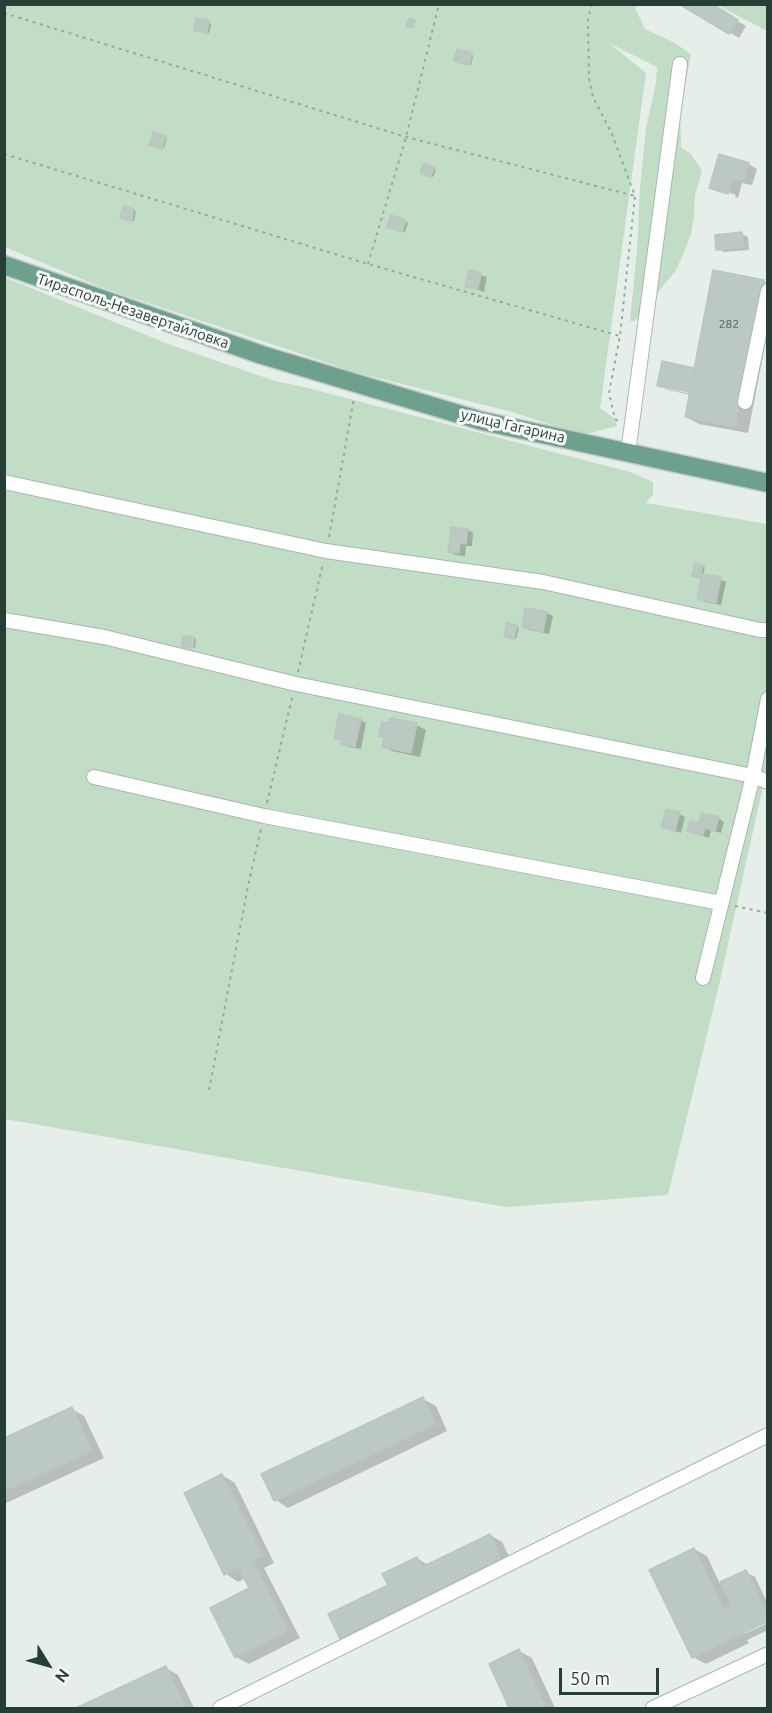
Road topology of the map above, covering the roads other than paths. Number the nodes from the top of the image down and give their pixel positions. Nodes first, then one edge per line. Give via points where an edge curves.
1 (680, 64) dead end
2 (4, 265) edge
3 (768, 291) edge
4 (262, 356) joint
5 (745, 402) dead end
6 (628, 453) junction
7 (4, 482) edge
8 (768, 483) edge
9 (4, 620) edge
10 (768, 630) edge
11 (768, 699) edge
12 (753, 776) junction
13 (94, 777) dead end
14 (768, 782) edge
15 (721, 903) junction
16 (703, 978) dead end
17 (768, 1435) edge
18 (768, 1654) edge
19 (220, 1708) edge
20 (653, 1708) edge

1 - 6 lane
2 - 4 main road, Тирасполь-Незавертайловка
3 - 5 lane
4 - 6 main road, улица Гагарина via 482,421
6 - 8 main road, улица Гагарина
7 - 10 lane via 326,551 543,582
9 - 12 lane via 104,637 296,684
11 - 12 lane
12 - 14 lane
12 - 15 lane
13 - 15 lane via 264,816
15 - 16 lane
17 - 19 lane
18 - 20 lane

